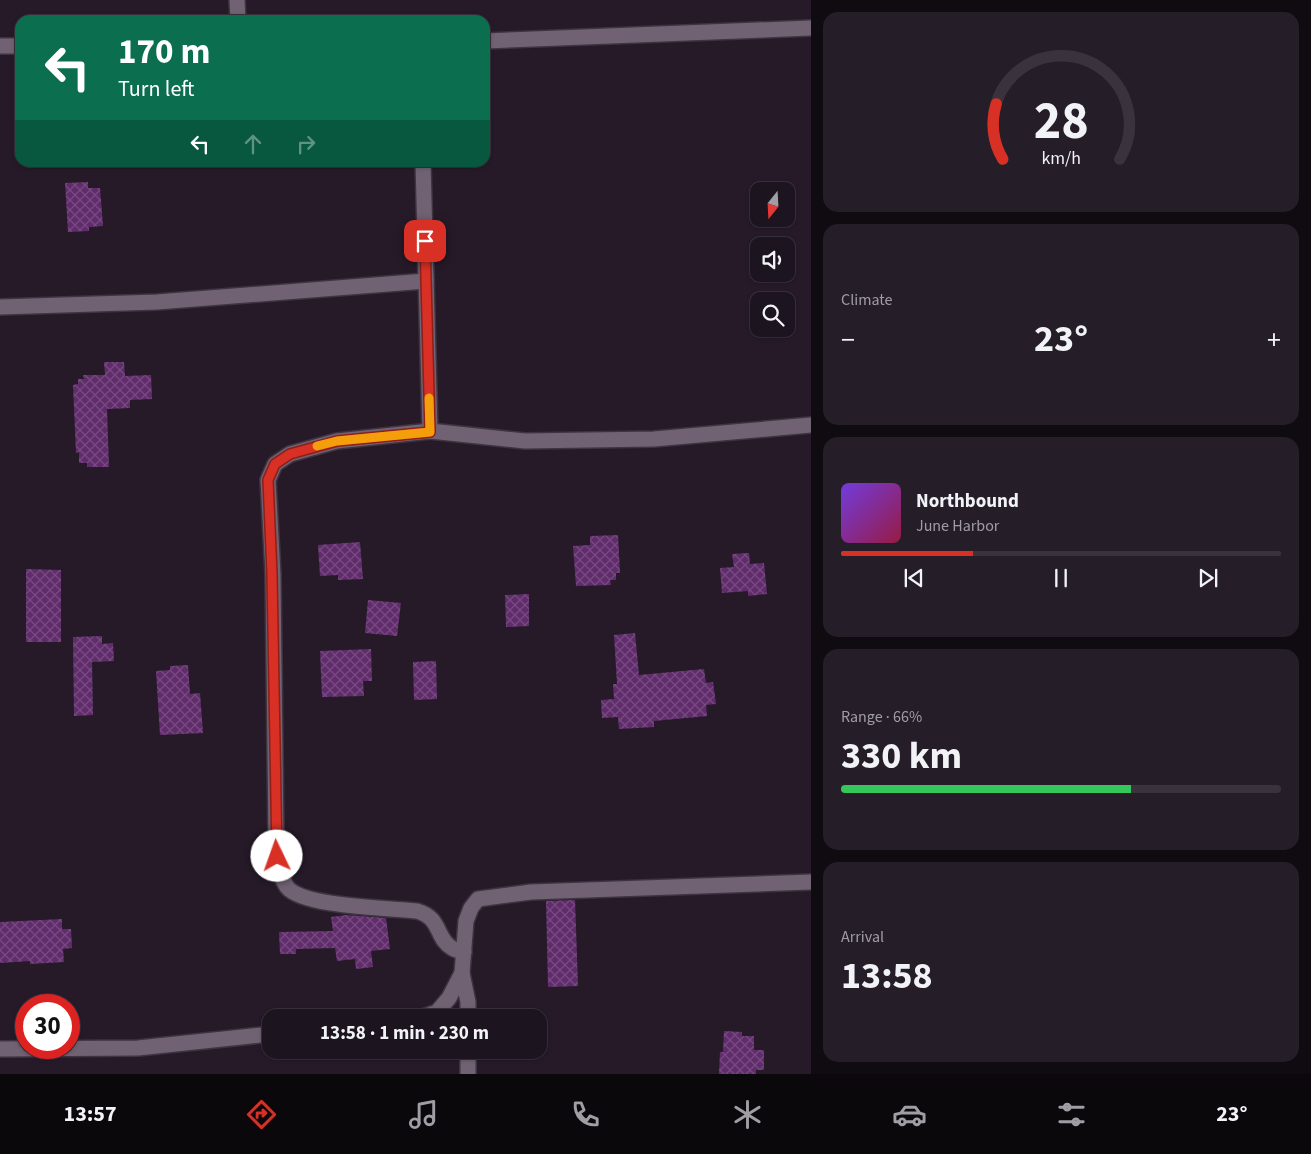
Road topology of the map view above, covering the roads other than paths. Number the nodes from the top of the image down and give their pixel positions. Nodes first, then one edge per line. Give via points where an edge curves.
1 (237, 0) edge
2 (238, 15) edge
3 (811, 28) edge
4 (490, 42) edge
5 (0, 46) edge
6 (15, 46) edge
7 (423, 167) edge
8 (426, 281) junction
9 (0, 307) edge
10 (811, 425) edge
11 (430, 432) junction
12 (811, 882) edge
13 (464, 952) junction
14 (462, 973) junction
15 (440, 1009) edge
16 (468, 1009) edge
17 (262, 1035) edge
18 (0, 1049) edge
19 (468, 1059) edge
20 (468, 1074) edge

1 - 2 street
3 - 4 street
5 - 6 street
7 - 8 street
8 - 9 street via 157,302
8 - 11 street
10 - 11 street via 654,440 525,441
11 - 13 street via 337,441 290,454 275,464 268,480 276,839 279,872 288,889 301,897 320,902 426,913 434,920 445,941 452,948
12 - 13 street via 531,892 478,899 466,921
13 - 14 street
14 - 15 street
14 - 16 street
17 - 18 street via 138,1048
19 - 20 street

